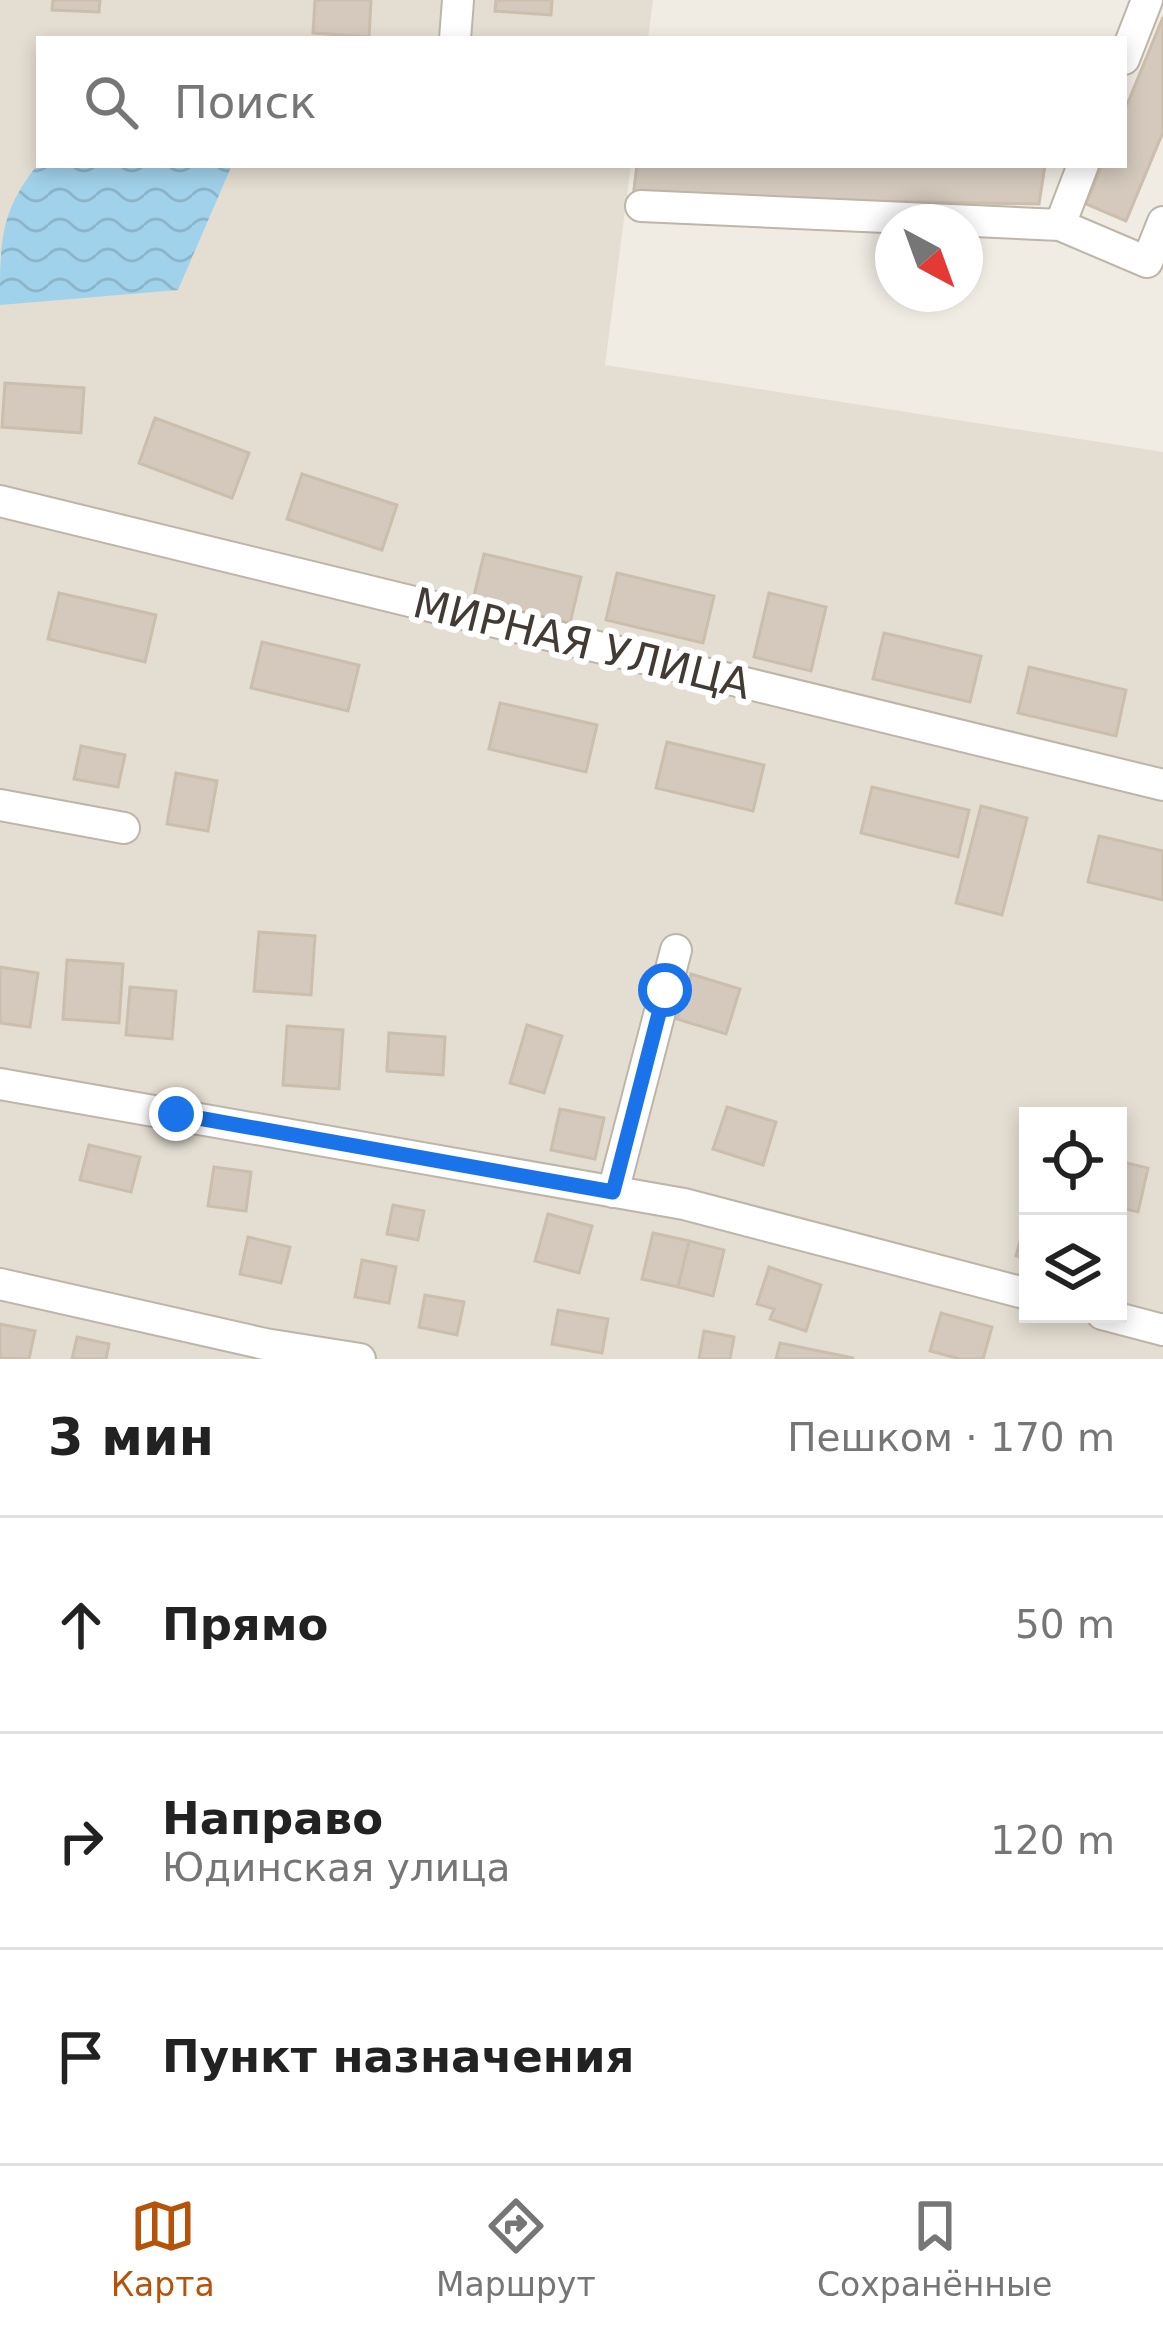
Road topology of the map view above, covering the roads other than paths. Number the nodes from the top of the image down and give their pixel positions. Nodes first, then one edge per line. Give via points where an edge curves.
1 (458, 0) edge
2 (1147, 0) edge
3 (455, 36) edge
4 (1127, 51) edge
5 (1082, 168) edge
6 (641, 206) dead end
7 (1163, 222) edge
8 (1060, 225) junction
9 (1155, 264) edge
10 (0, 501) edge
11 (1163, 785) edge
12 (0, 805) edge
13 (124, 828) dead end
14 (676, 950) dead end
15 (0, 1084) edge
16 (613, 1192) junction
17 (0, 1284) edge
18 (1019, 1292) edge
19 (1127, 1321) edge
20 (1163, 1330) edge
21 (360, 1359) edge

1 - 3 street
2 - 4 street
5 - 8 street
6 - 8 street
7 - 9 street
8 - 9 street
10 - 11 street, МИРНАЯ УЛИЦА
12 - 13 street
14 - 16 street
15 - 16 street
16 - 18 street
17 - 21 street
19 - 20 street

